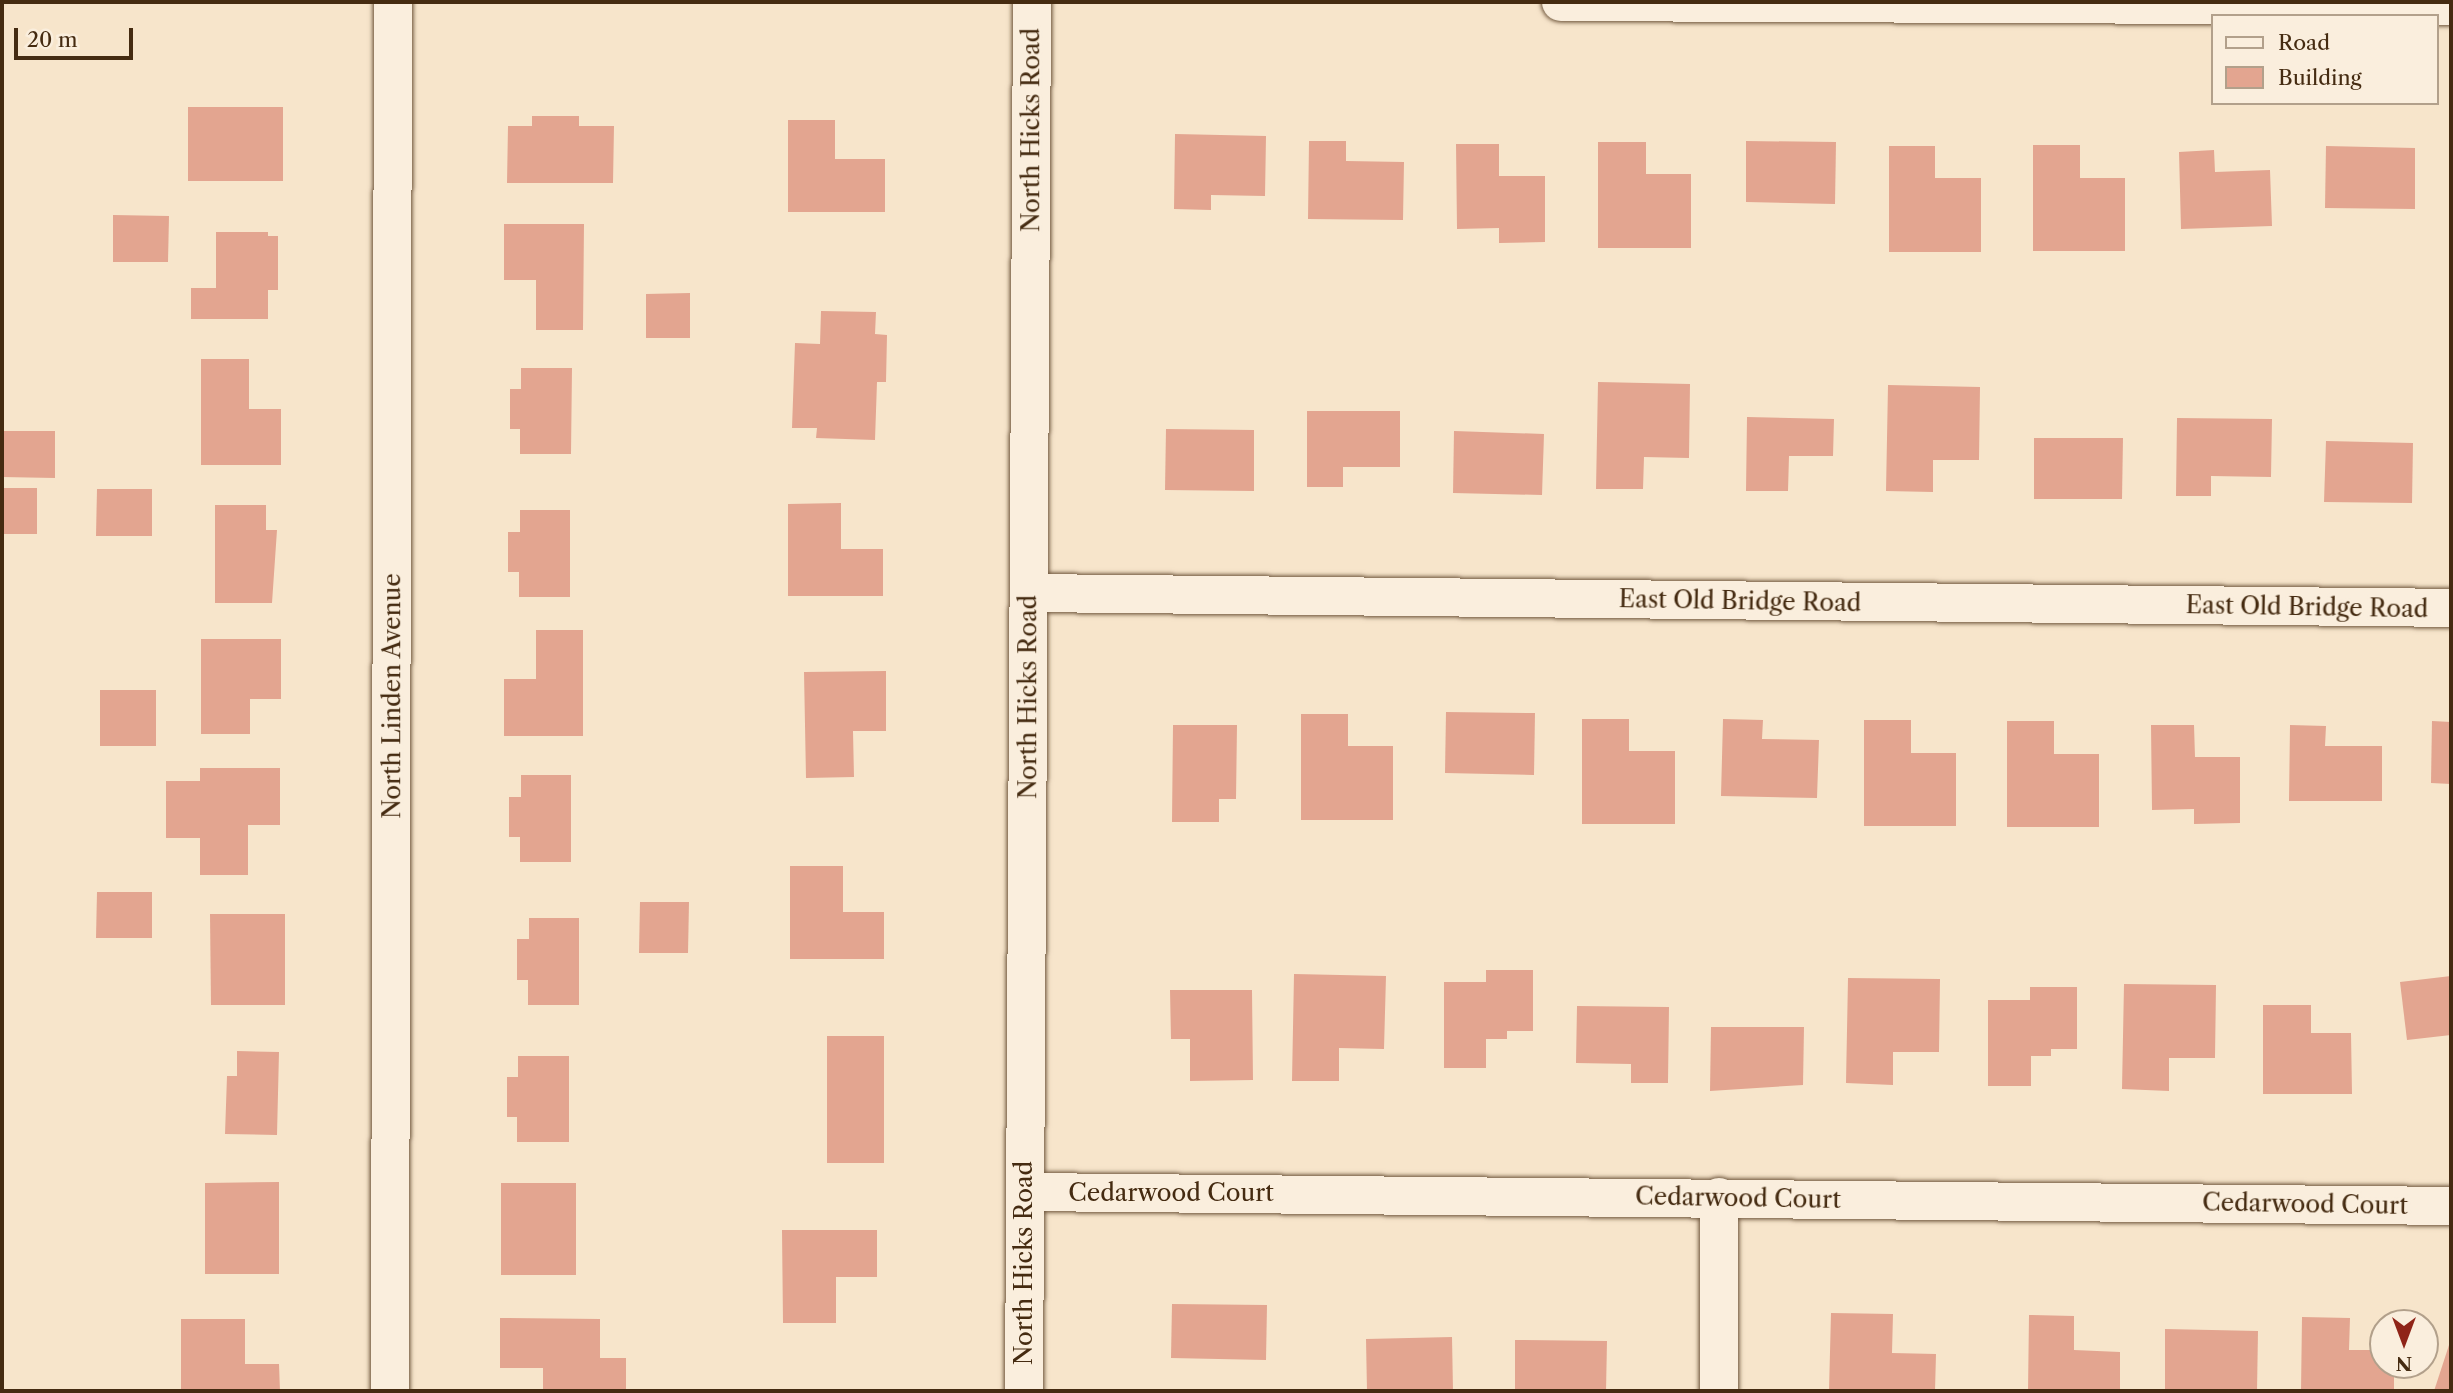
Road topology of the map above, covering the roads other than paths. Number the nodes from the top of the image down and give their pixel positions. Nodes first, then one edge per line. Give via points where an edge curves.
1 (393, 2) edge
2 (1032, 2) edge
3 (1561, 2) edge
4 (2393, 4) edge
5 (2451, 6) edge
6 (1029, 593) junction
7 (2451, 608) edge
8 (1025, 1192) junction
9 (1719, 1197) junction
10 (2451, 1206) edge
11 (390, 1391) edge
12 (1024, 1391) edge
13 (1719, 1391) edge

1 - 11 street, North Linden Avenue
2 - 6 street, North Hicks Road
3 - 4 street
4 - 5 street
6 - 7 street, East Old Bridge Road
6 - 8 street, North Hicks Road
8 - 9 street, Cedarwood Court
8 - 12 street, North Hicks Road
9 - 10 street, Cedarwood Court
9 - 13 street

